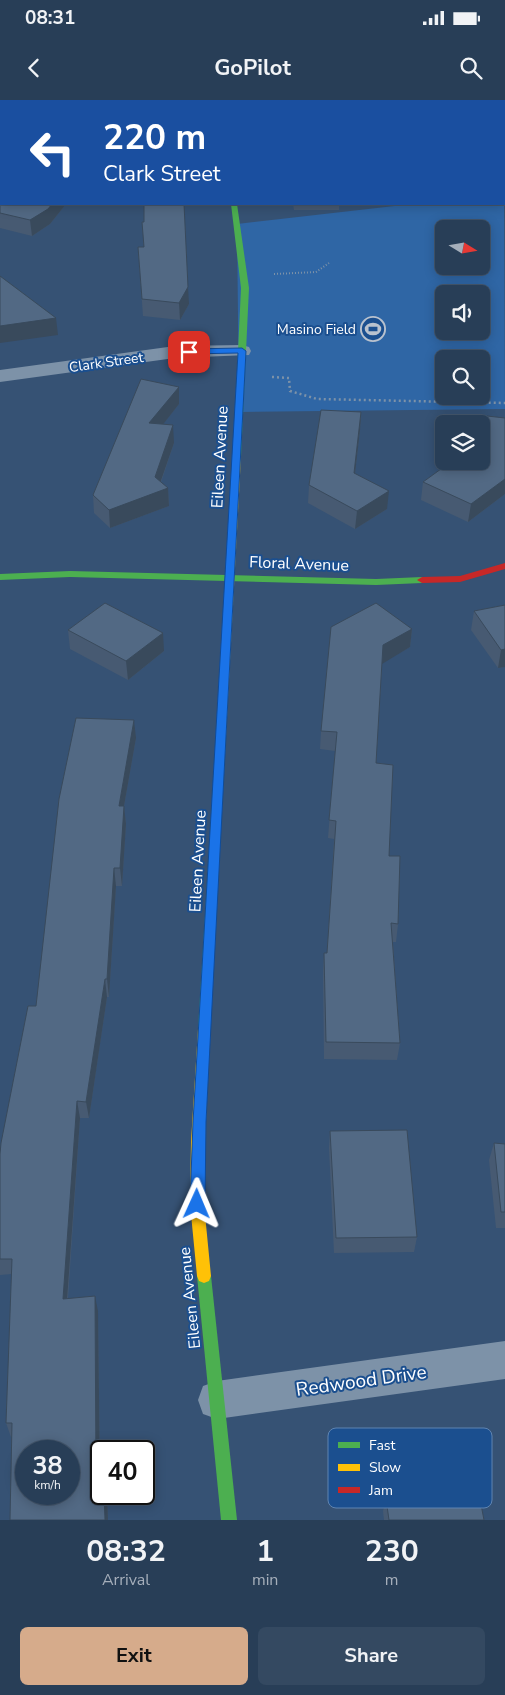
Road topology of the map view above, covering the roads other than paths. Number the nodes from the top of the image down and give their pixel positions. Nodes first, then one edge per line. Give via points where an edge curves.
1 (234, 205) edge
2 (242, 351) junction
3 (0, 376) edge
4 (505, 566) edge
5 (0, 577) edge
6 (230, 577) junction
7 (505, 1360) edge
8 (217, 1400) junction
9 (229, 1520) edge

1 - 2 street, Eileen Avenue via 244,288
2 - 3 street, Clark Street via 175,352
2 - 6 street, Eileen Avenue
4 - 6 street, Floral Avenue via 460,579 376,582
5 - 6 street, Floral Avenue via 70,574
6 - 8 street, Eileen Avenue via 197,1204
7 - 8 street, Redwood Drive
8 - 9 street, Eileen Avenue

